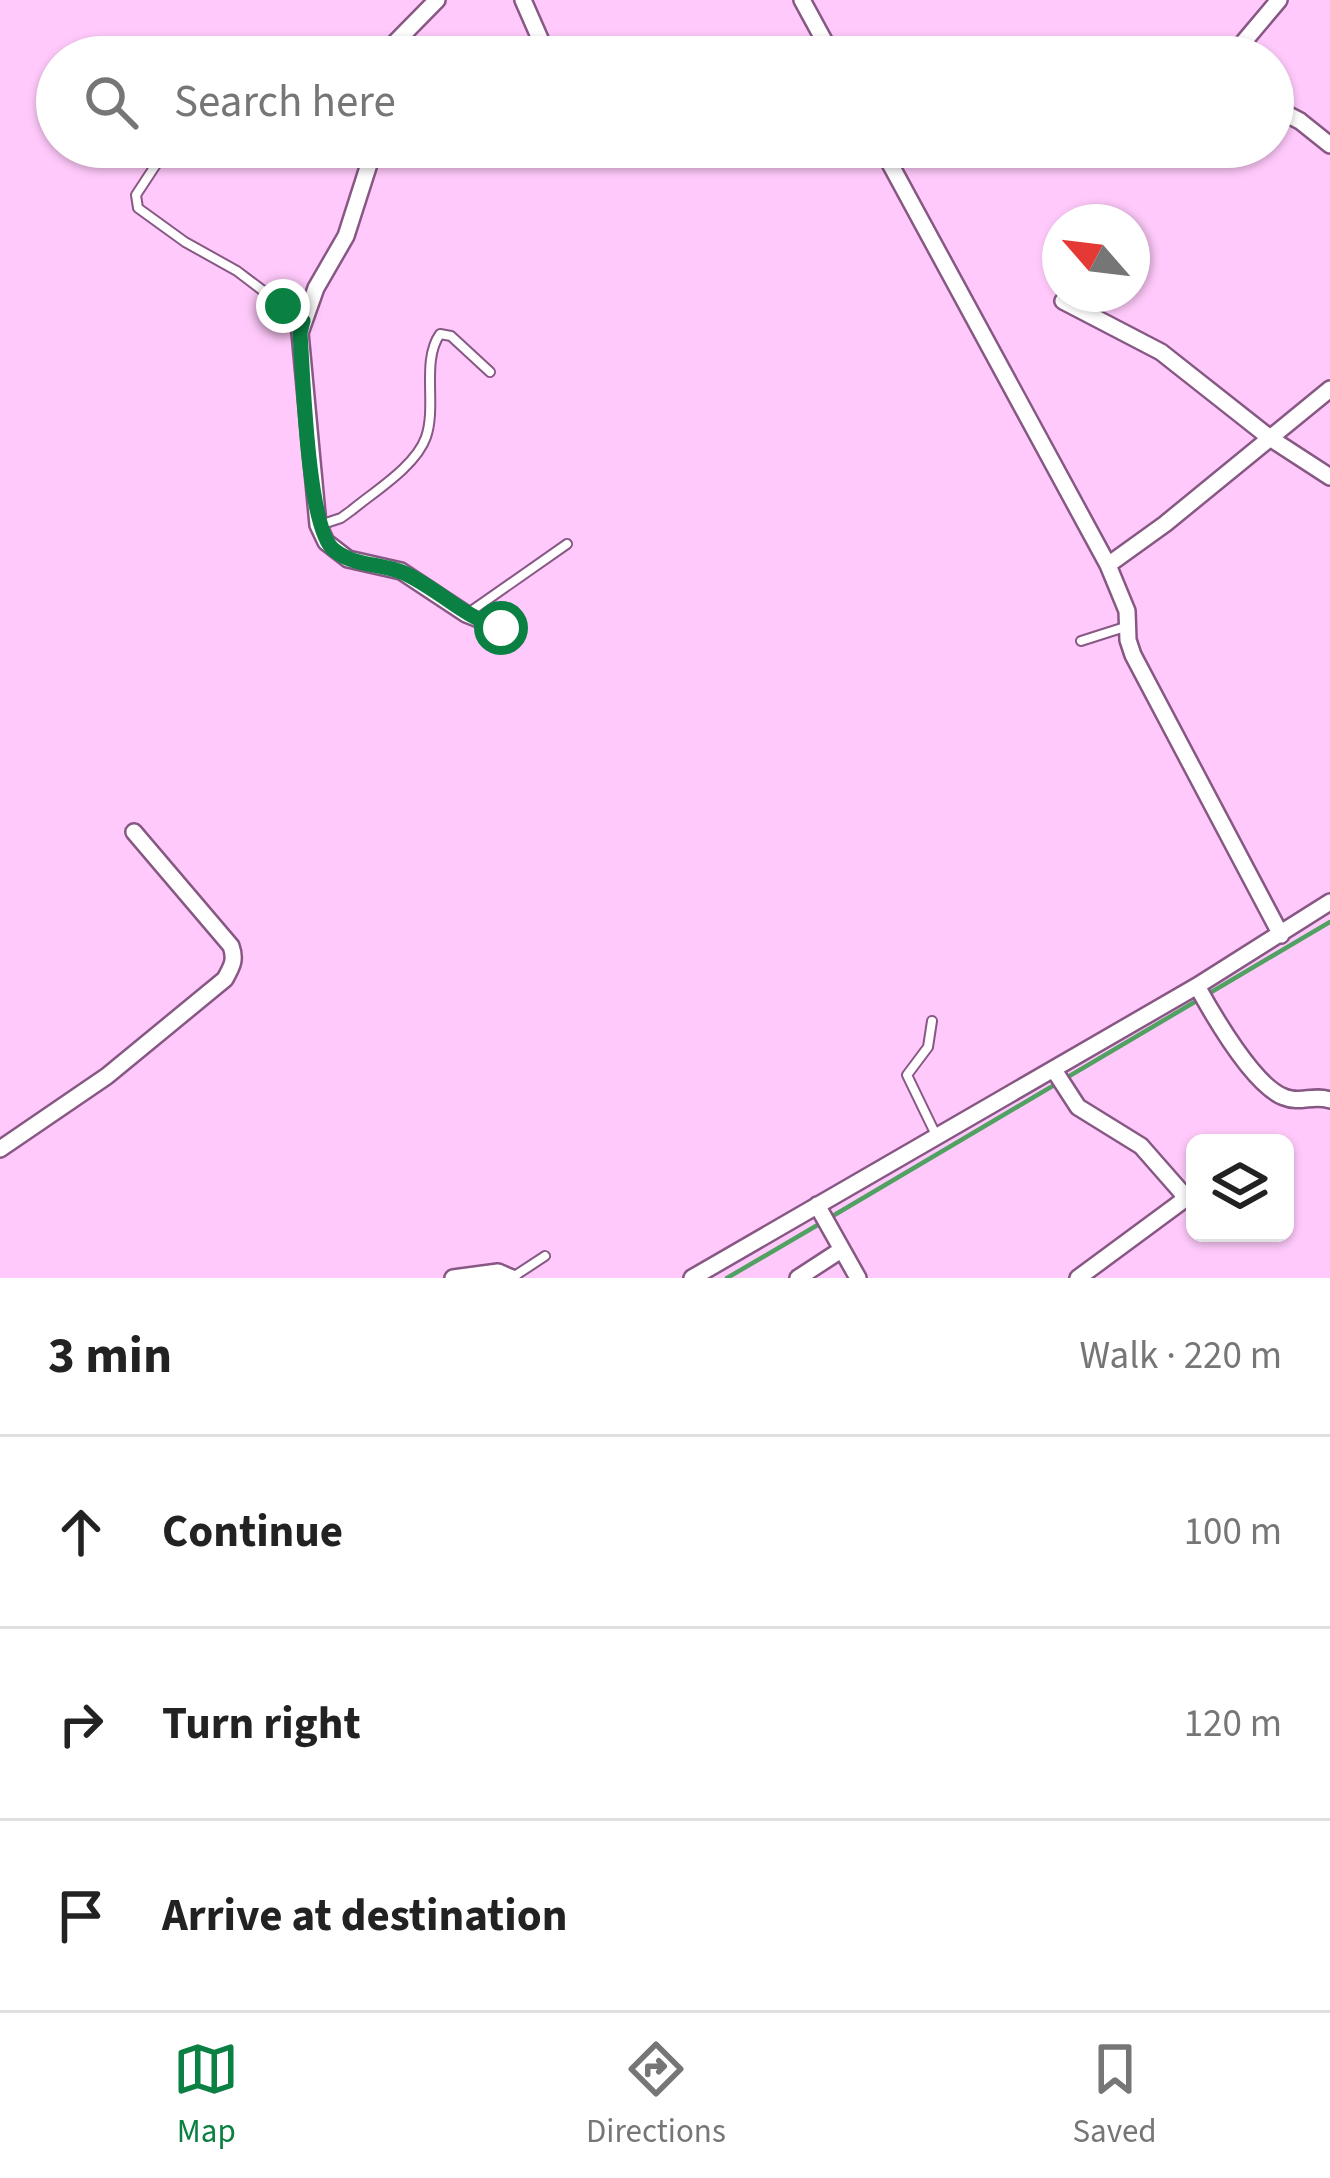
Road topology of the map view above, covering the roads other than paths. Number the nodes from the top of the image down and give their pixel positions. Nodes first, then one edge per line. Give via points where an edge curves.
1 (437, 0) edge
2 (523, 0) edge
3 (802, 0) edge
4 (1280, 0) edge
5 (402, 36) edge
6 (539, 36) edge
7 (821, 36) edge
8 (1249, 36) edge
9 (1294, 118) edge
10 (1330, 145) edge
11 (154, 168) edge
12 (368, 168) edge
13 (892, 168) edge
14 (1084, 312) edge
15 (303, 321) junction
16 (490, 372) dead end
17 (1330, 389) edge
18 (1270, 438) junction
19 (1330, 477) edge
20 (318, 525) junction
21 (567, 544) dead end
22 (1108, 565) junction
23 (466, 614) junction
24 (1126, 626) junction
25 (501, 628) dead end
26 (1081, 641) dead end
27 (134, 832) dead end
28 (1330, 902) edge
29 (1281, 935) junction
30 (1197, 986) junction
31 (932, 1021) dead end
32 (1056, 1074) junction
33 (1330, 1100) edge
34 (937, 1136) junction
35 (0, 1149) edge
36 (817, 1205) junction
37 (841, 1250) junction
38 (545, 1256) dead end
39 (453, 1278) edge
40 (512, 1278) edge
41 (692, 1278) edge
42 (798, 1278) edge
43 (858, 1278) edge
44 (1078, 1278) edge

1 - 5 street
2 - 6 street
3 - 7 street
4 - 8 street
9 - 10 street
11 - 15 lane via 136,195 138,208
12 - 15 street via 346,236
13 - 22 street
14 - 18 street via 1161,352
15 - 20 street
16 - 20 lane via 440,334 422,446 352,511
17 - 18 street
18 - 19 street
18 - 22 street
20 - 23 street via 348,559 400,572
21 - 23 lane
22 - 24 street
23 - 25 street
24 - 26 lane
24 - 29 street via 1133,656
27 - 35 street via 231,946 232,967 106,1076
28 - 29 street
29 - 30 street
30 - 32 street
30 - 33 street via 1276,1093
31 - 34 lane via 928,1047 907,1075
32 - 34 street
32 - 44 street via 1070,1098 1141,1146 1184,1195
34 - 36 street
36 - 37 street
36 - 41 street
37 - 42 street
37 - 43 street
38 - 40 lane
39 - 40 street

